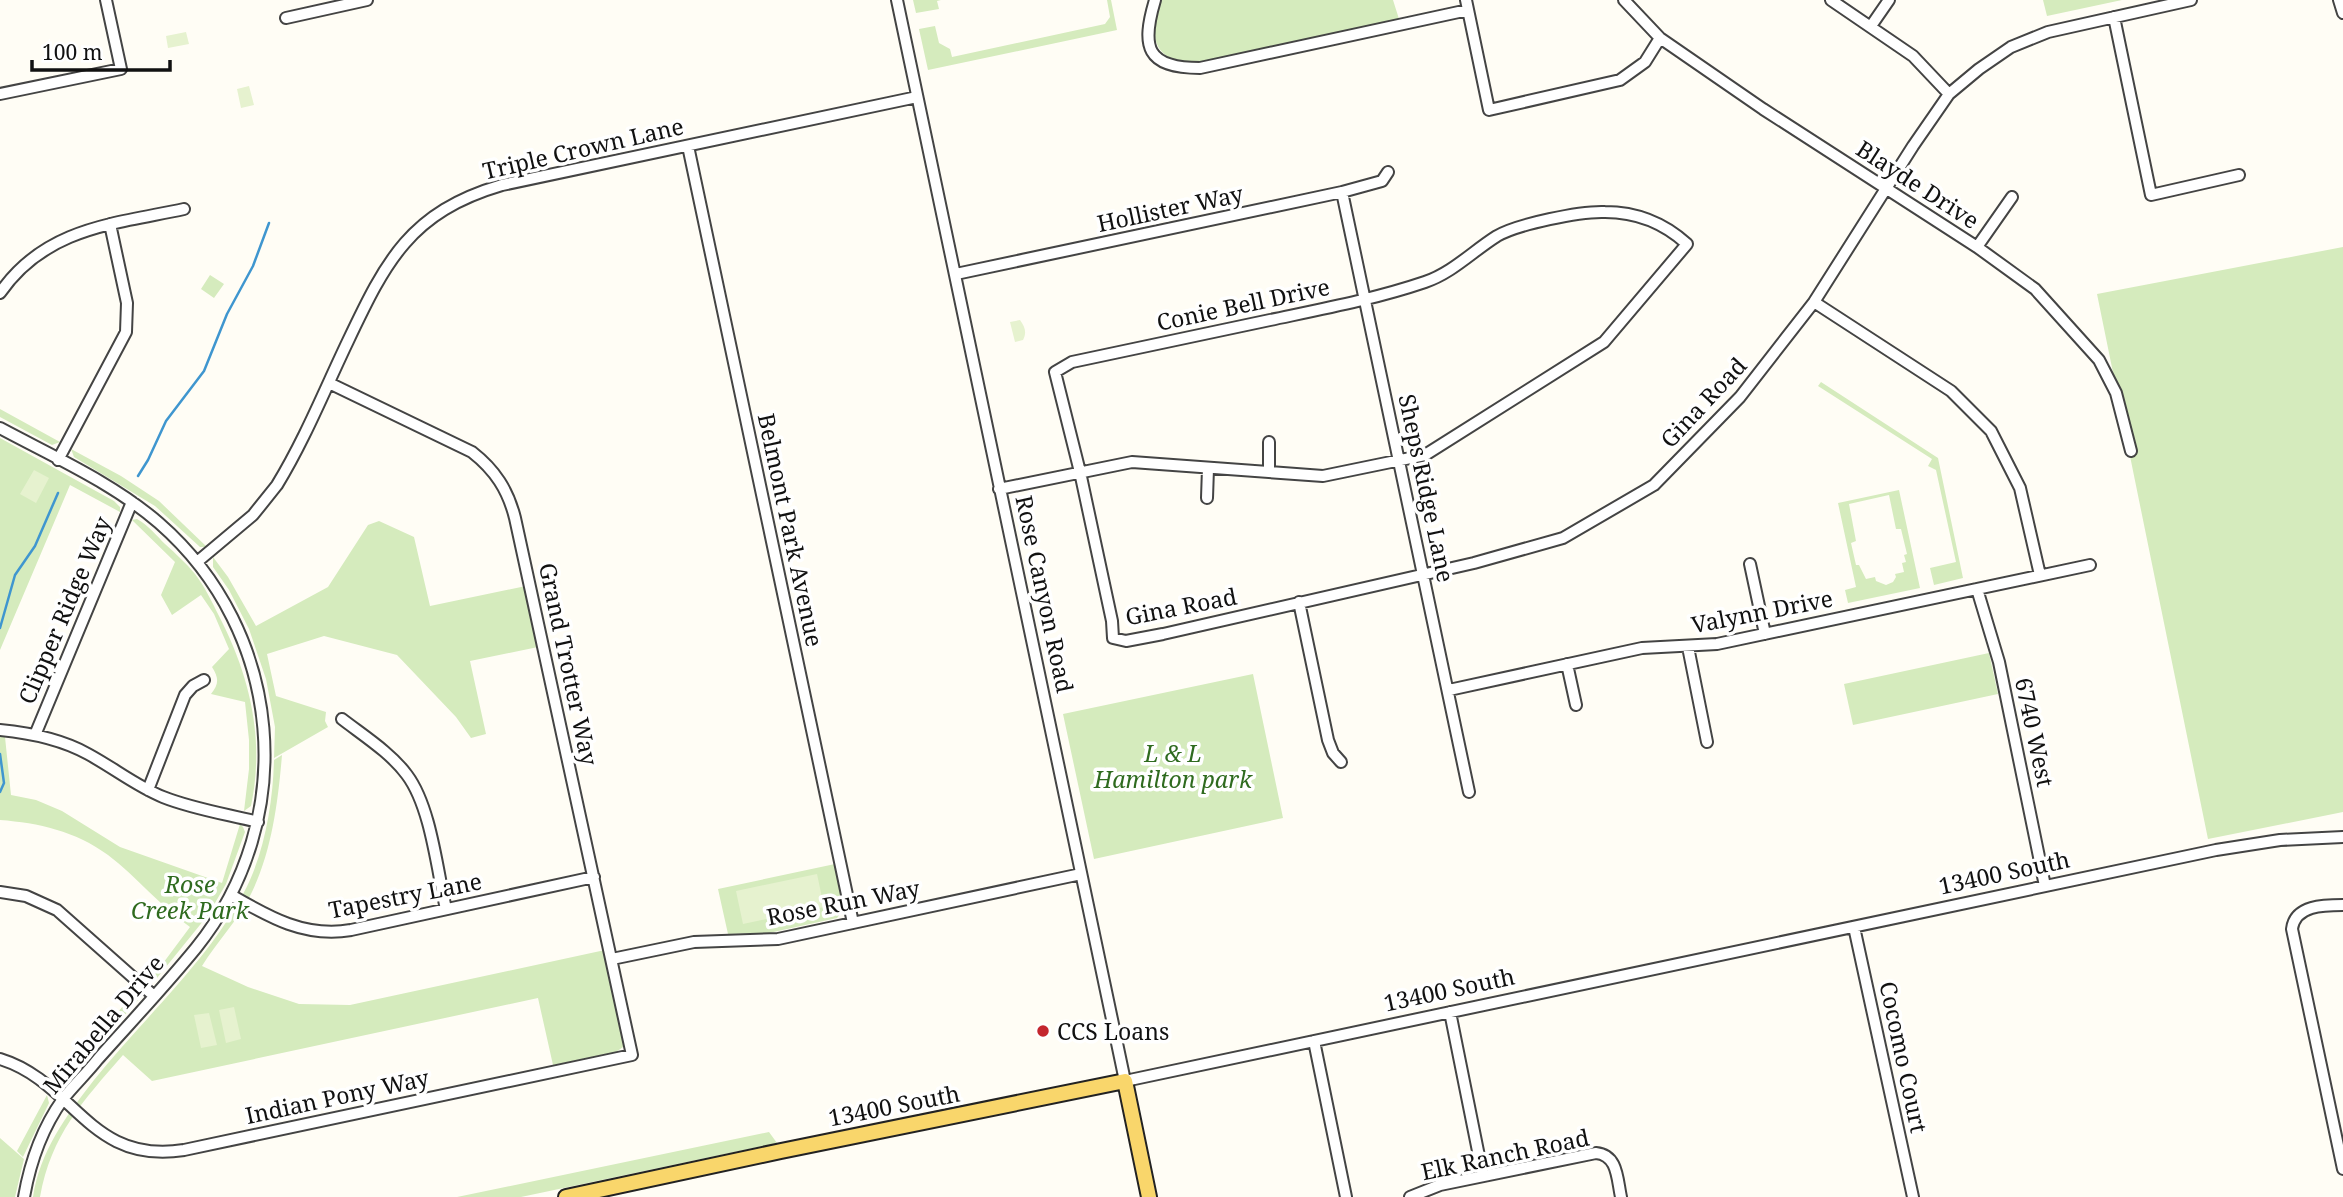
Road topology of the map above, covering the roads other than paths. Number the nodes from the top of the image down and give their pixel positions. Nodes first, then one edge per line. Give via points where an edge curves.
1 (106, 0) edge
2 (368, 0) edge
3 (897, 0) edge
4 (1154, 0) edge
5 (1624, 0) edge
6 (1831, 0) edge
7 (1889, 0) edge
8 (2191, 0) edge
9 (2339, 0) edge
10 (1467, 5) edge
11 (2343, 13) edge
12 (2115, 17) junction
13 (286, 18) dead end
14 (1871, 26) junction
15 (1660, 38) junction
16 (0, 94) edge
17 (1949, 94) junction
18 (917, 97) junction
19 (688, 146) junction
20 (1388, 172) dead end
21 (2239, 175) dead end
22 (1886, 189) junction
23 (1342, 192) junction
24 (2012, 197) dead end
25 (184, 209) dead end
26 (110, 224) junction
27 (1977, 247) junction
28 (956, 274) junction
29 (0, 293) edge
30 (1366, 300) junction
31 (1814, 302) junction
32 (328, 383) junction
33 (0, 428) edge
34 (1269, 442) dead end
35 (2131, 452) dead end
36 (58, 460) junction
37 (1401, 461) junction
38 (1208, 468) junction
39 (1080, 472) junction
40 (1269, 472) junction
41 (999, 489) junction
42 (1207, 498) dead end
43 (132, 502) junction
44 (197, 562) junction
45 (1750, 564) dead end
46 (2090, 565) dead end
47 (1424, 574) junction
48 (2040, 575) junction
49 (1977, 589) junction
50 (1299, 602) junction
51 (1765, 634) junction
52 (1113, 638) joint
53 (1688, 647) junction
54 (1567, 664) junction
55 (204, 680) dead end
56 (1449, 690) junction
57 (1576, 705) dead end
58 (342, 719) dead end
59 (0, 730) edge
60 (35, 735) junction
61 (1707, 741) dead end
62 (1341, 762) dead end
63 (148, 790) junction
64 (1469, 792) dead end
65 (257, 822) junction
66 (2343, 837) edge
67 (1082, 874) junction
68 (594, 877) junction
69 (2045, 886) junction
70 (0, 892) edge
71 (231, 895) junction
72 (2343, 905) edge
73 (446, 909) junction
74 (853, 923) junction
75 (1854, 927) junction
76 (612, 959) junction
77 (154, 996) junction
78 (1450, 1012) junction
79 (1314, 1041) junction
80 (632, 1055) joint
81 (0, 1059) edge
82 (1125, 1081) junction
83 (63, 1100) junction
84 (2343, 1169) edge
85 (1483, 1176) junction
86 (24, 1197) edge
87 (566, 1197) edge
88 (1149, 1197) edge
89 (1346, 1197) edge
90 (1410, 1197) edge
91 (1621, 1197) edge
92 (1913, 1197) edge

1 - 16 street via 121,69
2 - 13 street
3 - 18 street, Rose Canyon Road
4 - 10 street via 1148,43 1153,55 1178,68 1200,68
5 - 15 street, Blayde Drive
6 - 14 street
7 - 14 street
8 - 12 street, Gina Road
9 - 11 street
10 - 15 street via 1489,110 1620,80 1645,62
12 - 17 street, Gina Road via 2048,32 2011,47
12 - 21 street via 2151,195
14 - 17 street via 1913,56
15 - 22 street, Blayde Drive
17 - 22 street, Gina Road
18 - 19 street, Triple Crown Lane
18 - 28 street, Rose Canyon Road
19 - 32 street, Triple Crown Lane via 502,185 439,213 412,235 383,271
19 - 74 street, Belmont Park Avenue
20 - 23 street, Hollister Way via 1382,181
22 - 27 street, Blayde Drive
22 - 31 street, Gina Road
23 - 28 street, Hollister Way
23 - 30 street, Sheps Ridge Lane
24 - 27 street
25 - 26 street
26 - 29 street via 67,236 40,252
26 - 36 street via 127,303 127,332
27 - 35 street, Blayde Drive via 2035,289 2099,360 2116,393
28 - 41 street, Rose Canyon Road
30 - 37 street, Sheps Ridge Lane
30 - 37 street, Conie Bell Drive via 1428,281 1500,235 1554,218 1628,214 1672,231 1687,244 1604,342 1425,455
30 - 39 street, Conie Bell Drive via 1072,362 1055,372
31 - 47 street, Gina Road via 1740,397 1654,485 1563,538
31 - 48 street via 1951,391 1991,431 2020,488
32 - 44 street, Triple Crown Lane via 270,495 244,524
32 - 68 street, Grand Trotter Way via 463,446 503,485 515,518
33 - 36 street, Mirabella Drive
34 - 40 street
36 - 43 street, Mirabella Drive
37 - 40 street via 1323,476
37 - 47 street, Sheps Ridge Lane
38 - 39 street via 1132,462
38 - 40 street
38 - 42 street
39 - 41 street
39 - 52 street, Conie Bell Drive
41 - 67 street, Rose Canyon Road
43 - 44 street, Mirabella Drive
43 - 60 street, Clipper Ridge Way
44 - 65 street, Mirabella Drive via 232,616 260,697 265,768
45 - 51 street
46 - 48 street, Valynn Drive
47 - 50 street, Gina Road
47 - 56 street, Sheps Ridge Lane
48 - 49 street, Valynn Drive
49 - 51 street, Valynn Drive
49 - 69 street, 6740 West via 1998,662
50 - 52 street, Gina Road via 1126,641
50 - 62 street via 1328,740
51 - 53 street, Valynn Drive
53 - 54 street, Valynn Drive via 1642,648
53 - 61 street
54 - 56 street, Valynn Drive
54 - 57 street
55 - 63 street via 185,695
56 - 64 street, Sheps Ridge Lane
58 - 73 street via 394,760 415,786 424,807
59 - 60 street
60 - 63 street via 88,753
63 - 65 street
65 - 71 street, Mirabella Drive
66 - 69 street, 13400 South via 2245,845
67 - 74 street, Rose Run Way
67 - 82 street, Rose Canyon Road
68 - 73 street, Tapestry Lane
68 - 76 street, Grand Trotter Way
69 - 75 street, 13400 South
70 - 77 street via 26,896 57,910
71 - 73 street, Tapestry Lane via 292,927 327,933
71 - 77 street, Mirabella Drive via 208,932
72 - 84 street via 2304,911 2294,919 2293,934
74 - 76 street, Rose Run Way via 770,940 694,942
75 - 78 street, 13400 South
75 - 92 street, Cocomo Court
76 - 80 street, Grand Trotter Way
77 - 83 street, Mirabella Drive
78 - 79 street, 13400 South
78 - 85 street
79 - 82 street, 13400 South
79 - 89 street
80 - 83 street, Indian Pony Way via 174,1152 144,1151 113,1141
81 - 83 street, Indian Pony Way via 31,1073
82 - 87 main road, 13400 South
82 - 88 main road, Rose Canyon Road
83 - 86 street, Mirabella Drive via 38,1148
85 - 90 street, Elk Ranch Road
85 - 91 street, Elk Ranch Road via 1596,1153 1614,1164

